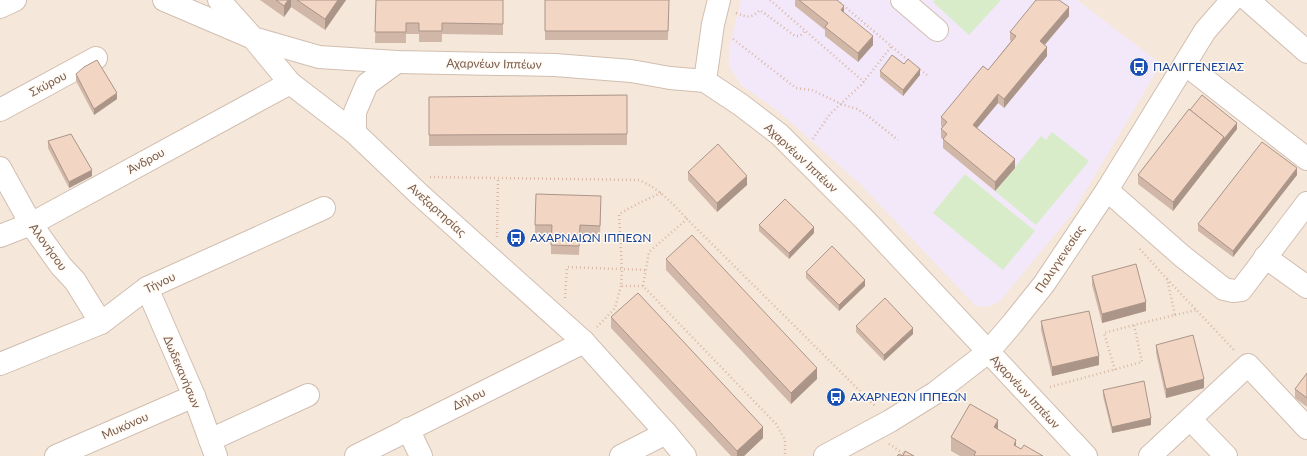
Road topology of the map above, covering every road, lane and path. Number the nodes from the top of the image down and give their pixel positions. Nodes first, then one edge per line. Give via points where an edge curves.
1 (15, 0) edge
2 (164, 0) edge
3 (219, 0) edge
4 (770, 0) edge
5 (837, 0) edge
6 (902, 0) edge
7 (1232, 0) edge
8 (1248, 0) edge
9 (0, 7) edge
10 (716, 10) edge
11 (937, 30) dead end
12 (806, 31) junction
13 (253, 38) junction
14 (891, 47) junction
15 (1307, 52) edge
16 (96, 58) dead end
17 (397, 62) junction
18 (1185, 64) junction
19 (927, 75) dead end
20 (705, 81) junction
21 (864, 82) junction
22 (290, 83) junction
23 (841, 104) junction
24 (0, 110) edge
25 (355, 133) junction
26 (898, 140) dead end
27 (801, 156) junction
28 (1307, 159) edge
29 (0, 168) edge
30 (498, 177) junction
31 (1107, 190) junction
32 (661, 193) junction
33 (419, 194) junction
34 (1307, 203) edge
35 (324, 208) dead end
36 (687, 219) junction
37 (31, 224) junction
38 (0, 236) edge
39 (1135, 244) dead end
40 (1265, 256) junction
41 (497, 264) junction
42 (622, 269) junction
43 (646, 270) junction
44 (1167, 278) junction
45 (621, 286) junction
46 (643, 286) junction
47 (1307, 287) edge
48 (147, 288) junction
49 (1196, 310) junction
50 (1175, 315) junction
51 (101, 323) junction
52 (563, 323) junction
53 (1134, 325) junction
54 (584, 342) junction
55 (988, 352) junction
56 (0, 364) edge
57 (1248, 365) junction
58 (1114, 370) junction
59 (1026, 393) junction
60 (308, 395) dead end
61 (194, 396) junction
62 (1190, 419) junction
63 (890, 421) junction
64 (1307, 428) edge
65 (408, 429) junction
66 (666, 433) junction
67 (213, 448) edge
68 (56, 456) edge
69 (356, 456) edge
70 (420, 456) edge
71 (621, 456) edge
72 (685, 456) edge
73 (785, 456) edge
74 (826, 456) edge
75 (1086, 456) edge
76 (1150, 456) edge
77 (1226, 456) edge

1 - 9 street
2 - 13 street, Ανεξαρτησίας
3 - 13 street
4 - 12 path
5 - 14 path
6 - 11 street
7 - 18 street, Παλιγγενεσίας via 1205,31
8 - 15 street
10 - 12 path via 748,17 760,10 795,36 800,36
10 - 20 street
10 - 23 path via 783,80 796,88 812,90
12 - 21 path
13 - 17 street, Αχαρνέων Ιππέων via 319,57
13 - 22 street, Ανεξαρτησίας
14 - 19 path
14 - 21 path
16 - 24 street, Σκύρου
17 - 20 street, Αχαρνέων Ιππέων via 555,65 631,71
17 - 25 street via 367,84 355,112
18 - 28 street
18 - 31 street, Παλιγγενεσίας
20 - 27 street, Αχαρνέων Ιππέων via 780,135
21 - 23 path
22 - 25 street, Ανεξαρτησίας
22 - 37 street, Άνδρου
23 - 26 path via 857,109
23 - 27 path via 830,114
25 - 33 street, Ανεξαρτησίας
27 - 55 street, Αχαρνέων Ιππέων via 866,221
29 - 37 street, Αλονήσου
30 - 32 path via 639,180
30 - 33 path via 429,177 424,179
30 - 41 path
31 - 40 street via 1224,289 1241,290
31 - 55 street, Παλιγγενεσίας via 1044,284
32 - 36 path
32 - 42 path via 619,214
33 - 41 street, Ανεξαρτησίας
34 - 40 street
35 - 48 street, Τήνου
36 - 43 path via 650,252
36 - 63 path
37 - 38 street, Άνδρου
37 - 51 street, Αλονήσου via 75,281
39 - 44 path
40 - 47 street
41 - 52 street, Ανεξαρτησίας
42 - 43 path
42 - 45 path
42 - 52 path via 567,268
43 - 46 path
44 - 49 path
44 - 50 path
45 - 46 path
45 - 54 path via 615,308
46 - 73 path via 776,424 785,440
48 - 51 street, Τήνου
48 - 61 street, Δωδεκανήσων
49 - 50 path
49 - 57 path
50 - 53 path
51 - 56 street, Τήνου
52 - 54 street, Ανεξαρτησίας
53 - 58 path via 1142,362
53 - 58 path via 1104,333
54 - 65 street, Δήλου
54 - 66 street, Ανεξαρτησίας
55 - 59 street, Αχαρνέων Ιππέων
55 - 63 street, Παλιγγενεσίας via 935,394
57 - 62 street
57 - 64 street
58 - 59 path
59 - 75 street, Αχαρνέων Ιππέων
60 - 67 street
61 - 67 street, Δωδεκανήσων
61 - 68 street, Μυκόνου
62 - 76 street
62 - 77 street
63 - 74 street, Παλιγγενεσίας
65 - 69 street, Δήλου
65 - 70 street
66 - 71 street
66 - 72 street, Ανεξαρτησίας

